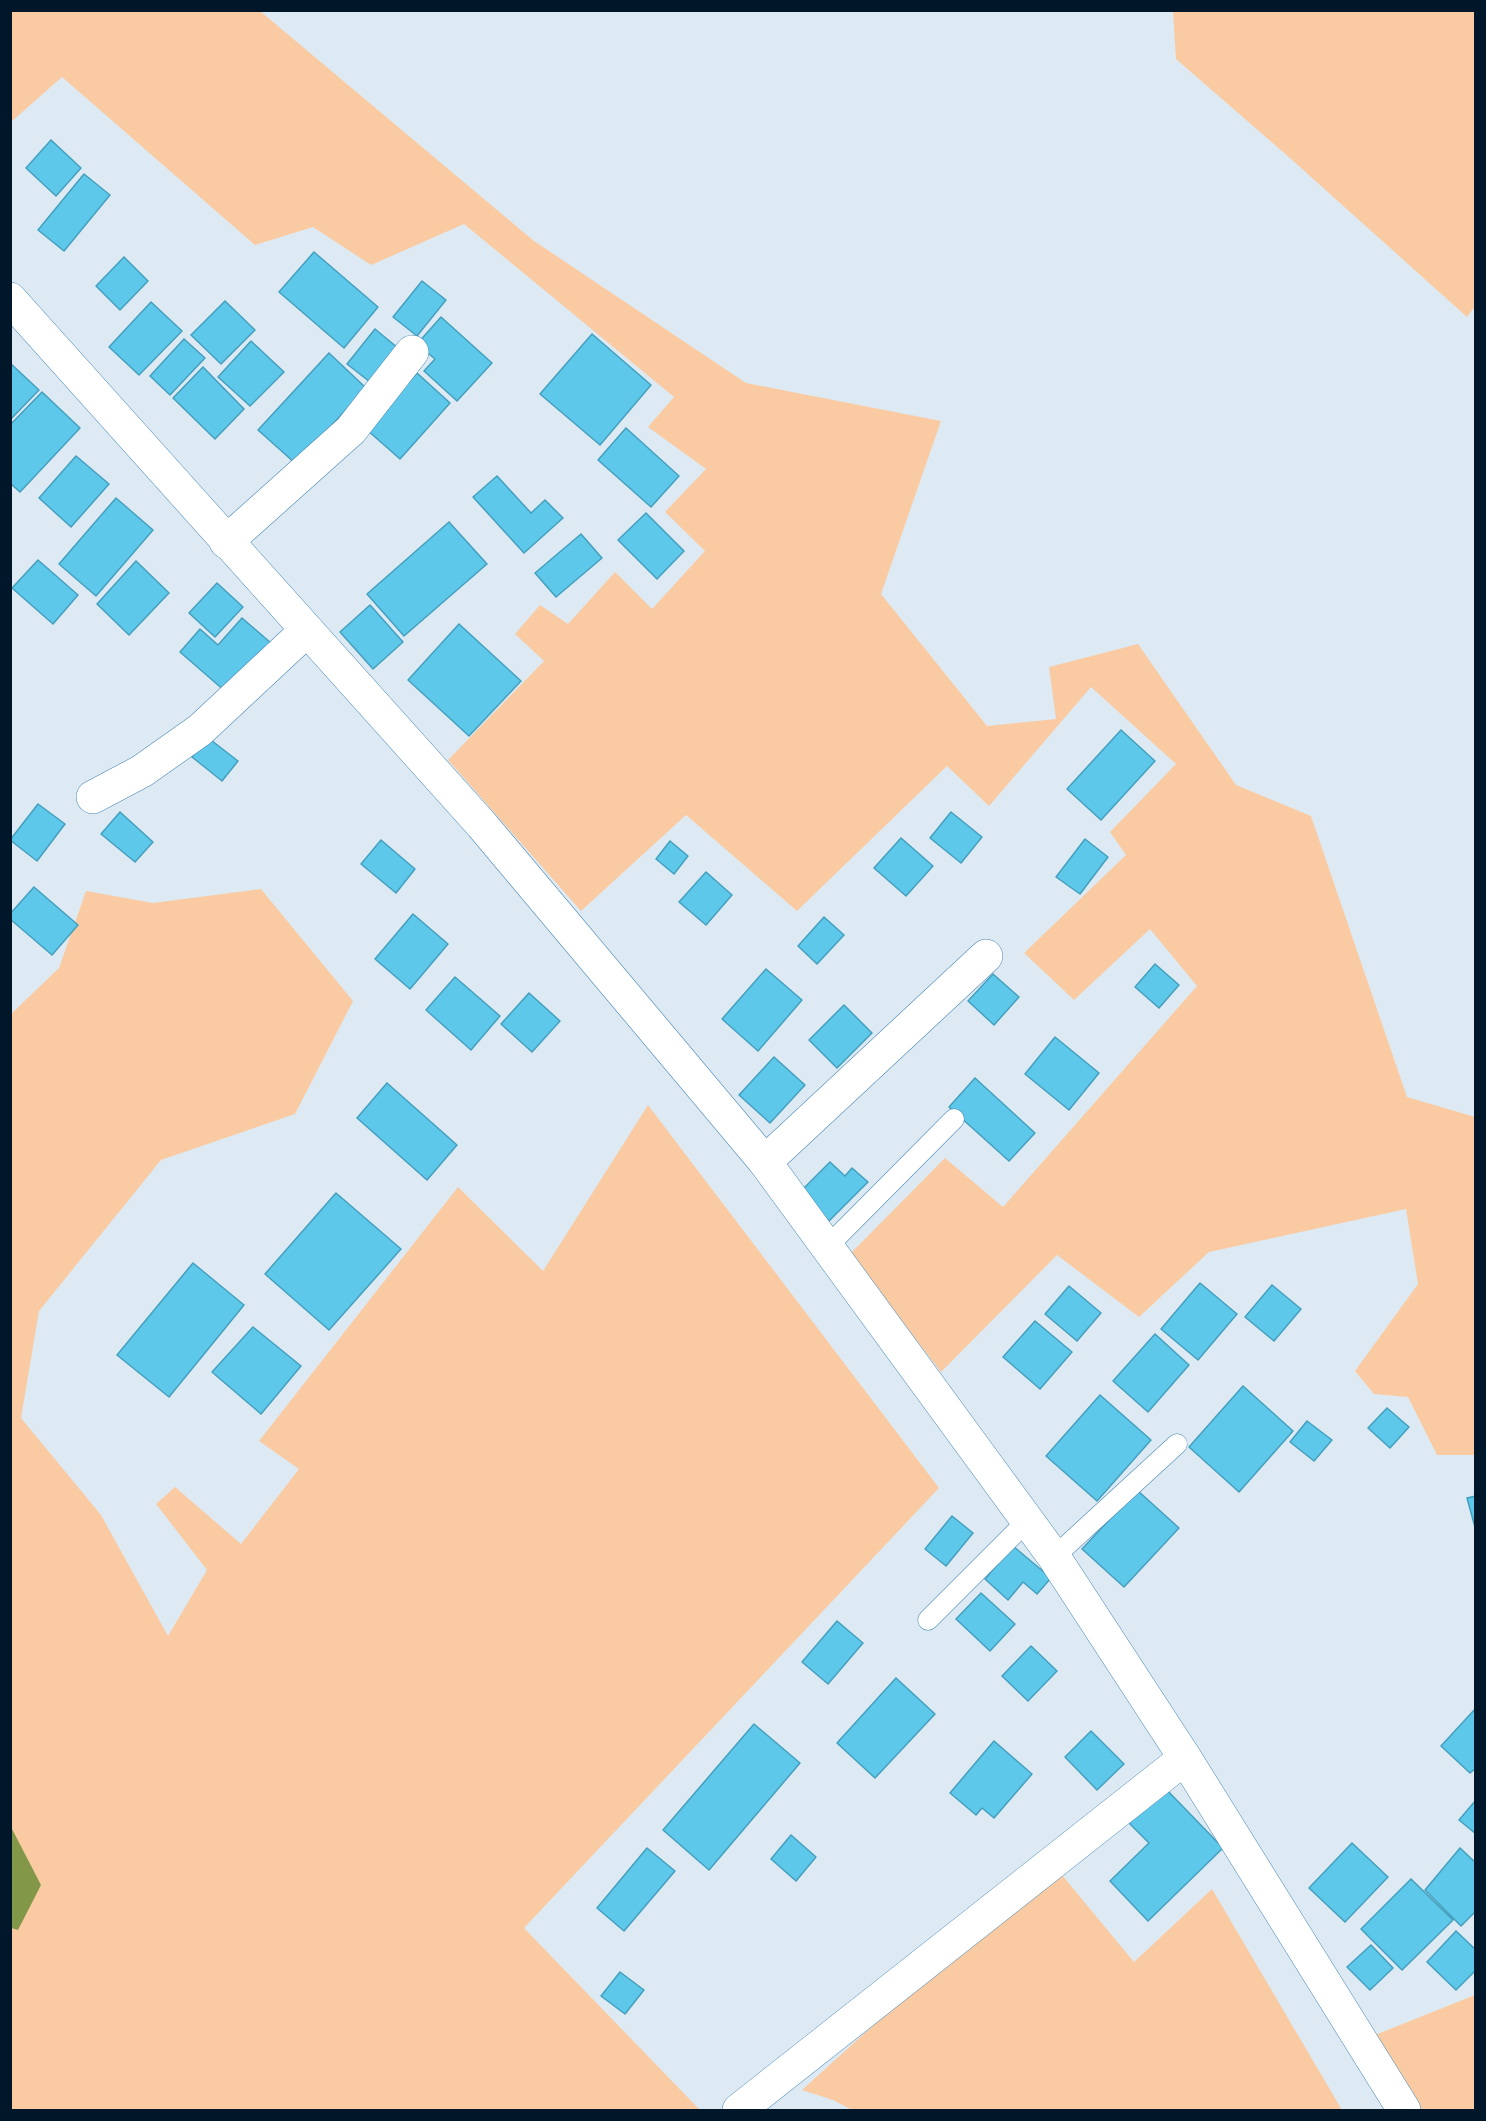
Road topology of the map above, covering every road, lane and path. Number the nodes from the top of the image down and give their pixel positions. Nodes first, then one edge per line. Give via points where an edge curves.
1 (10, 299) edge
2 (412, 352) dead end
3 (226, 542) junction
4 (306, 631) junction
5 (93, 797) dead end
6 (986, 956) dead end
7 (954, 1119) dead end
8 (765, 1162) junction
9 (827, 1247) junction
10 (1178, 1443) dead end
11 (1027, 1521) junction
12 (1054, 1557) junction
13 (928, 1620) dead end
14 (1185, 1758) junction
15 (739, 2110) edge
16 (1404, 2110) edge

1 - 3 street
2 - 3 street via 351,430
3 - 4 street
4 - 5 street via 200,730 142,771
4 - 8 street via 482,825
6 - 8 street
7 - 9 lane
8 - 9 street
9 - 11 street
10 - 12 lane
11 - 12 street
11 - 13 lane
12 - 14 street
14 - 15 street
14 - 16 street

